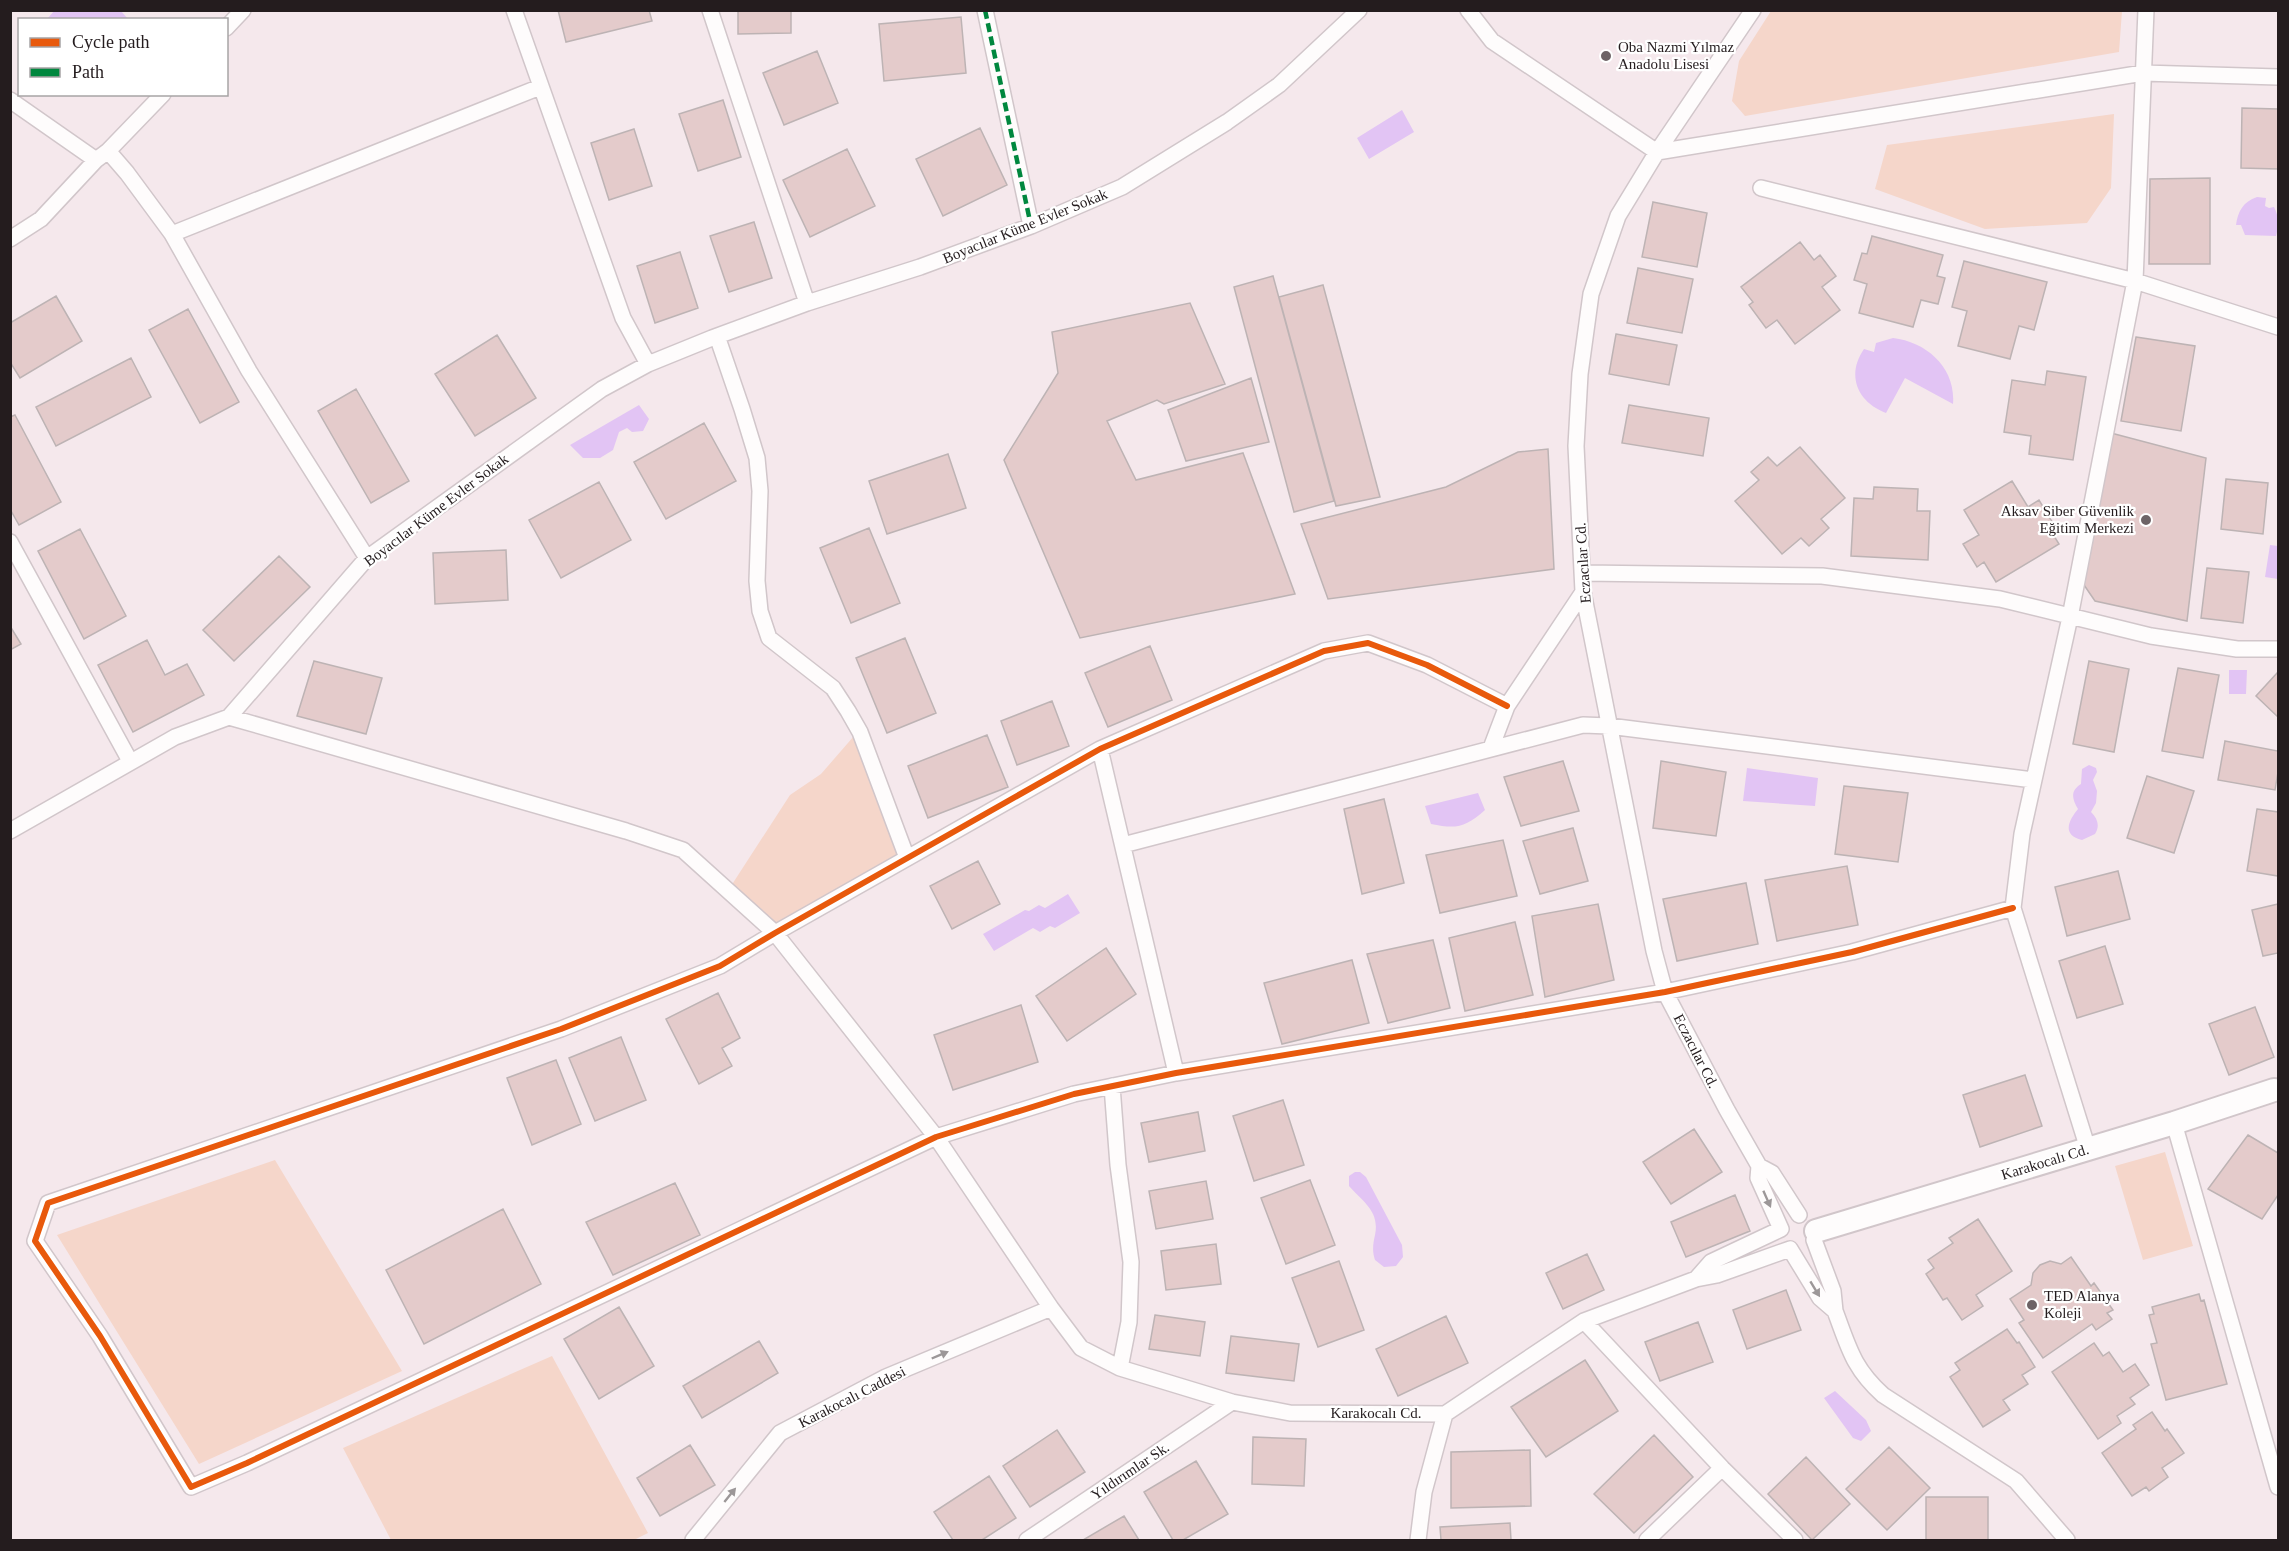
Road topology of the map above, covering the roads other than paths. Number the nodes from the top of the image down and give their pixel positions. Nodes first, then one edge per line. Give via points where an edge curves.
1 (243, 10) edge
2 (513, 10) edge
3 (710, 10) edge
4 (985, 10) edge
5 (1359, 10) edge
6 (1468, 10) edge
7 (1753, 10) edge
8 (2146, 10) edge
9 (228, 26) edge
10 (2144, 74) junction
11 (2278, 77) edge
12 (540, 87) junction
13 (161, 96) edge
14 (10, 100) edge
15 (1657, 152) junction
16 (102, 156) junction
17 (1761, 188) dead end
18 (1031, 226) junction
19 (172, 234) junction
20 (10, 239) edge
21 (2135, 281) junction
22 (807, 303) junction
23 (2278, 327) edge
24 (717, 336) junction
25 (648, 364) junction
26 (10, 542) edge
27 (367, 558) junction
28 (1582, 573) junction
29 (1583, 592) junction
30 (2070, 617) junction
31 (2278, 649) edge
32 (1508, 706) junction
33 (229, 717) junction
34 (1609, 726) junction
35 (1491, 748) junction
36 (1100, 749) junction
37 (130, 761) junction
38 (2033, 780) junction
39 (10, 831) edge
40 (1123, 845) junction
41 (907, 858) junction
42 (2013, 908) junction
43 (775, 933) junction
44 (1665, 992) junction
45 (1176, 1073) junction
46 (1112, 1086) junction
47 (2277, 1090) edge
48 (2174, 1123) junction
49 (936, 1137) junction
50 (2088, 1149) junction
51 (1759, 1166) junction
52 (1799, 1215) junction
53 (1780, 1229) junction
54 (1815, 1236) junction
55 (1790, 1249) junction
56 (1696, 1279) junction
57 (1051, 1308) junction
58 (1835, 1311) junction
59 (1584, 1321) junction
60 (1120, 1368) junction
61 (1232, 1402) junction
62 (1446, 1414) junction
63 (1722, 1468) junction
64 (2278, 1487) edge
65 (693, 1540) edge
66 (1027, 1540) edge
67 (1418, 1540) edge
68 (1647, 1540) edge
69 (1795, 1540) edge
70 (2065, 1540) edge

1 - 9 street
2 - 12 street
3 - 22 street
4 - 18 street
5 - 18 street, Boyacılar Küme Evler Sokak via 1279,85 1227,122 1122,187
6 - 15 street via 1492,40
7 - 15 street, Eczacılar Cd.
8 - 10 street
10 - 11 street
10 - 15 street
10 - 21 street
12 - 19 street
12 - 25 street via 623,318
13 - 16 street
14 - 16 street
15 - 28 street, Eczacılar Cd. via 1618,216 1591,294 1580,374 1576,446
16 - 19 street via 127,173
16 - 20 street via 41,219
17 - 21 street
18 - 22 street, Boyacılar Küme Evler Sokak
19 - 27 street via 249,371
21 - 23 street
21 - 30 street
22 - 24 street, Boyacılar Küme Evler Sokak
24 - 25 street, Boyacılar Küme Evler Sokak
24 - 41 street via 756,458 760,491 757,581 760,611 769,638 833,688 860,732
25 - 27 street, Boyacılar Küme Evler Sokak via 602,389
26 - 37 street
27 - 33 street, Boyacılar Küme Evler Sokak
28 - 29 street, Eczacılar Cd.
28 - 30 street via 1822,576 2000,599
29 - 32 street
29 - 34 street, Eczacılar Cd.
30 - 31 street via 2151,636 2237,649
30 - 38 street
32 - 35 street
32 - 36 street via 1427,665 1368,643 1324,651
33 - 37 street via 175,737
33 - 43 street, Karakocalı Cd. via 683,850
34 - 35 street via 1583,725
34 - 38 street
34 - 44 street, Eczacılar Cd.
35 - 40 street
36 - 40 street
36 - 41 street
37 - 39 street
38 - 42 street
40 - 45 street
41 - 43 street
42 - 44 street via 1852,952
42 - 50 street
43 - 49 street, Karakocalı Cd.
43 - 49 street via 720,966 561,1029 48,1203 35,1241 100,1336 191,1487
44 - 45 street
44 - 51 street, Eczacılar Cd.
45 - 46 street
46 - 49 street
46 - 60 street via 1131,1262 1130,1322
47 - 48 street, Karakocalı Cd.
48 - 50 street, Karakocalı Cd.
48 - 64 street
49 - 57 street, Karakocalı Cd.
50 - 54 street, Karakocalı Cd.
51 - 52 street via 1772,1173
51 -> 53 street via 1758,1178
52 - 53 street via 1789,1218
52 - 54 street via 1808,1219
53 - 55 street via 1782,1241
53 - 56 street via 1711,1262
54 - 55 street via 1811,1245 1802,1250
54 - 58 street via 1833,1291
55 - 56 street
55 -> 58 street via 1820,1298
56 - 59 street
57 - 60 street, Karakocalı Cd. via 1081,1348
65 -> 57 street, Karakocalı Caddesi via 780,1433 886,1377
58 - 70 street via 1855,1364 1867,1380 1883,1395 2016,1481
59 - 62 street
59 - 63 street
60 - 61 street, Karakocalı Cd.
61 - 62 street, Karakocalı Cd. via 1290,1413
61 - 66 street, Yıldırımlar Sk.
62 - 67 street via 1424,1492
63 - 68 street
63 - 69 street

